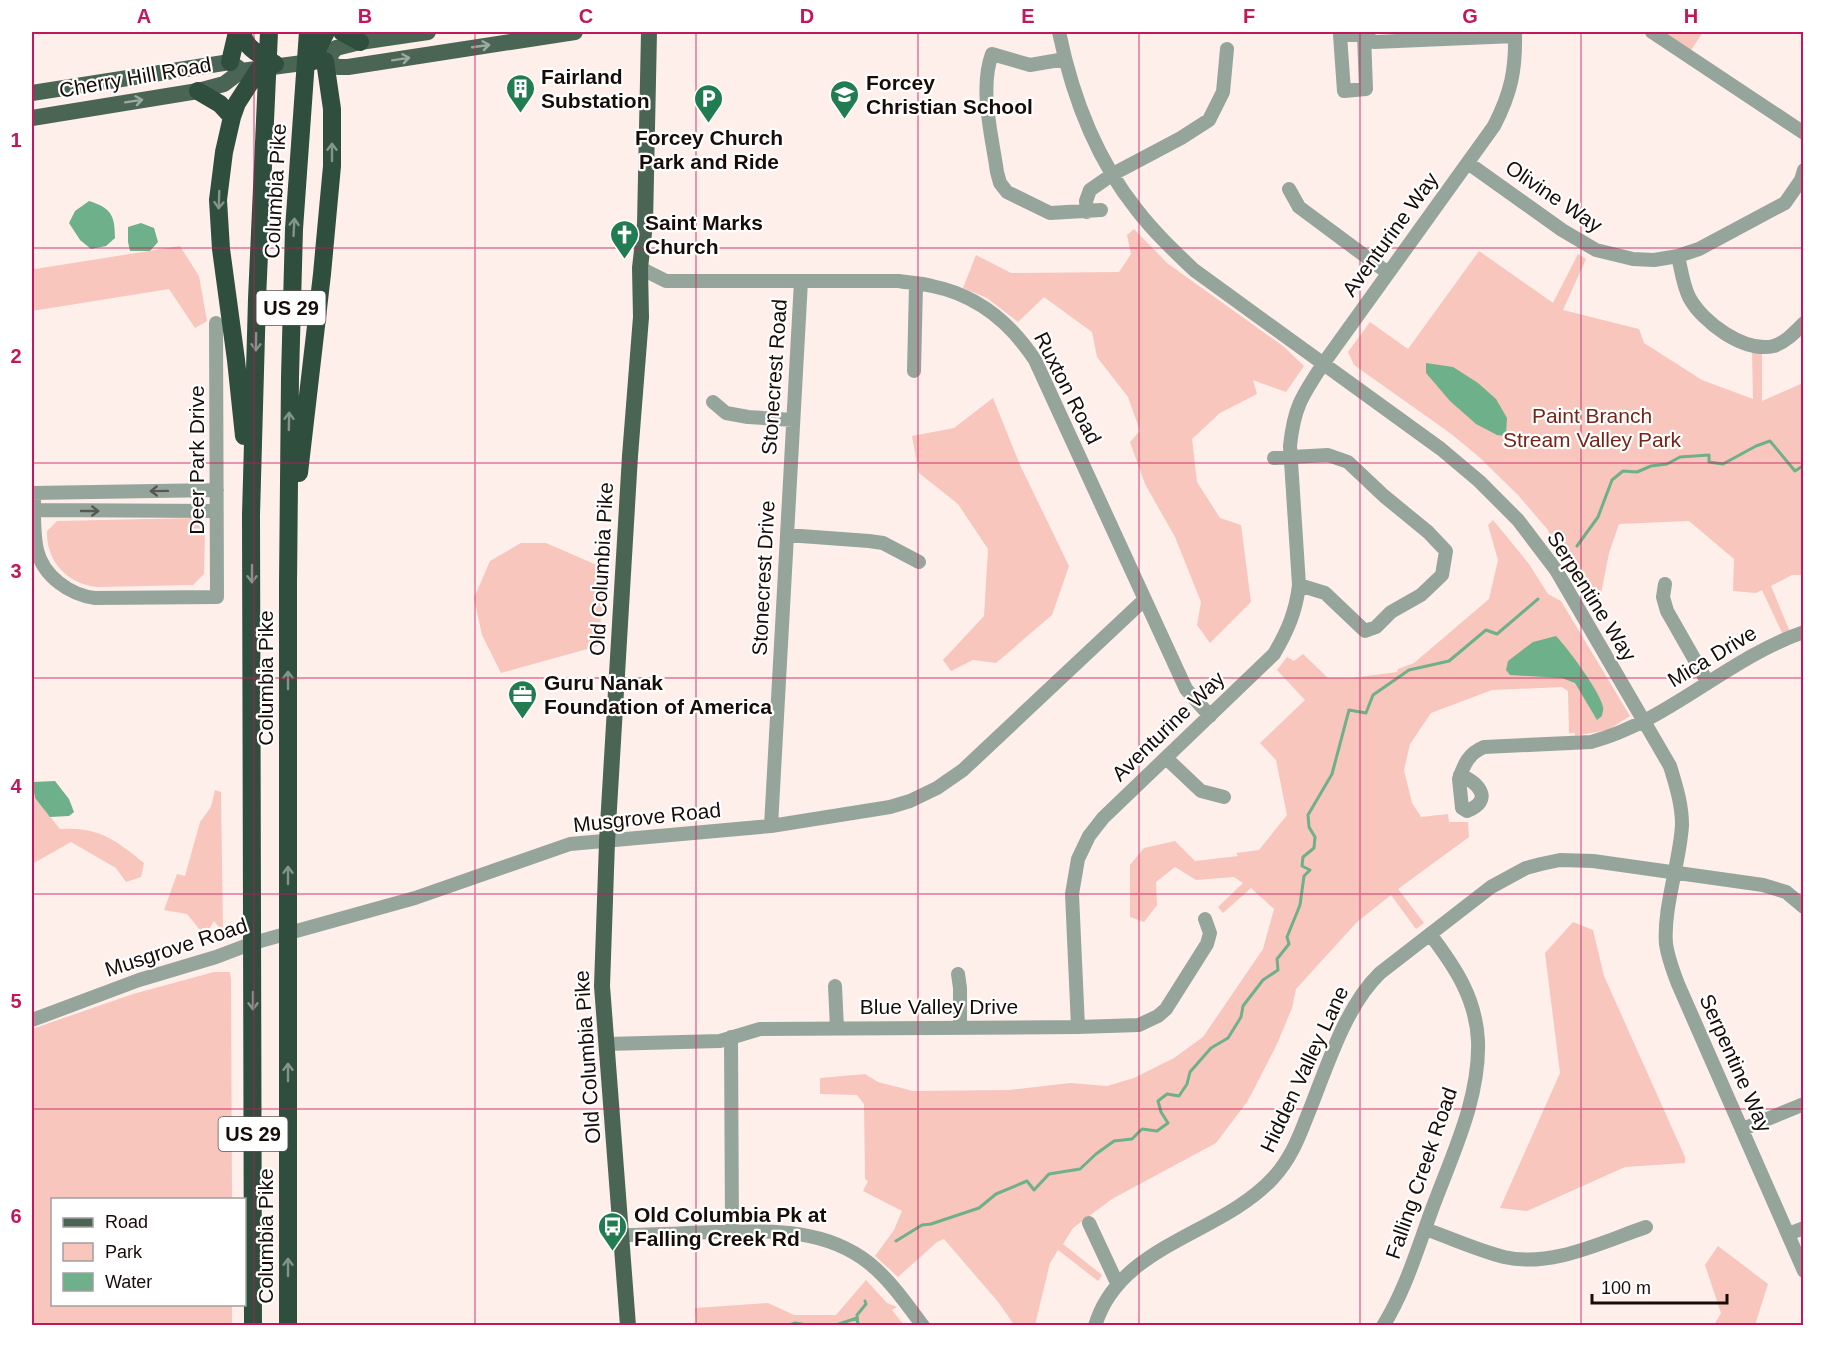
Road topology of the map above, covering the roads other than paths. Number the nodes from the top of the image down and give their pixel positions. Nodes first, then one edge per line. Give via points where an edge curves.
1 (237, 32) edge
2 (242, 32) edge
3 (269, 32) edge
4 (308, 32) edge
5 (326, 32) edge
6 (342, 32) edge
7 (428, 32) edge
8 (575, 32) edge
9 (649, 32) edge
10 (1059, 32) edge
11 (1652, 32) edge
12 (1515, 34) edge
13 (1364, 35) dead end
14 (360, 42) junction
15 (1227, 50) dead end
16 (317, 59) junction
17 (1065, 59) junction
18 (279, 66) junction
19 (244, 68) junction
20 (198, 91) junction
21 (32, 93) edge
22 (232, 117) junction
23 (32, 118) edge
24 (1803, 133) edge
25 (1468, 163) junction
26 (1803, 170) edge
27 (1113, 174) junction
28 (1289, 189) dead end
29 (1678, 256) junction
30 (640, 268) junction
31 (1388, 273) junction
32 (801, 281) junction
33 (916, 285) junction
34 (216, 323) dead end
35 (1803, 323) edge
36 (1323, 364) junction
37 (914, 370) dead end
38 (713, 402) dead end
39 (793, 420) junction
40 (1274, 458) dead end
41 (1291, 459) junction
42 (789, 475) joint
43 (217, 490) junction
44 (33, 493) edge
45 (33, 510) edge
46 (216, 511) junction
47 (251, 515) junction
48 (787, 535) junction
49 (919, 562) dead end
50 (1665, 584) dead end
51 (288, 585) junction
52 (1299, 585) junction
53 (1144, 600) junction
54 (1803, 632) edge
55 (1708, 683) junction
56 (1210, 716) junction
57 (1644, 720) junction
58 (1166, 758) junction
59 (1460, 775) dead end
60 (1224, 796) dead end
61 (771, 826) junction
62 (608, 842) junction
63 (1675, 873) junction
64 (1803, 907) edge
65 (1205, 919) dead end
66 (288, 933) junction
67 (1430, 934) junction
68 (253, 943) junction
69 (958, 974) dead end
70 (835, 986) dead end
71 (32, 1020) edge
72 (1078, 1027) junction
73 (837, 1028) junction
74 (960, 1028) junction
75 (731, 1037) junction
76 (606, 1044) junction
77 (1803, 1104) edge
78 (1743, 1129) junction
79 (1089, 1223) dead end
80 (1646, 1227) dead end
81 (1803, 1228) edge
82 (1425, 1229) junction
83 (732, 1232) junction
84 (1788, 1234) junction
85 (622, 1235) junction
86 (1803, 1271) edge
87 (1117, 1283) junction
88 (253, 1326) edge
89 (288, 1326) edge
90 (628, 1326) edge
91 (923, 1326) edge
92 (1095, 1326) edge
93 (1383, 1326) edge

1 - 19 highway
2 - 18 highway via 252,50
3 -> 47 highway, Columbia Pike / US 29 via 256,299
51 -> 4 highway, Columbia Pike / US 29 via 291,302
5 - 16 highway
6 - 14 highway
7 - 14 main road
16 -> 8 main road via 348,67
9 - 30 main road, Old Columbia Pike via 645,224
10 - 17 street, Serpentine Way
11 - 24 street
12 - 13 street via 1374,42
12 - 25 street, Aventurine Way via 1513,79 1507,101
14 - 16 main road via 336,48
15 - 27 street via 1223,92 1209,120
16 - 18 main road, Cherry Hill Road
51 -> 16 highway via 332,166 332,109
17 - 27 street, Serpentine Way via 1079,106
17 - 27 street via 1030,65 992,54 986,85 1000,183 1007,192 1050,213 1094,211 1086,201 1090,190
18 - 19 main road, Cherry Hill Road
19 - 20 main road, Cherry Hill Road via 224,84
19 - 21 main road, Cherry Hill Road
19 - 22 highway via 246,89
20 - 22 highway via 220,104
23 -> 20 main road, Cherry Hill Road
22 -> 47 highway via 221,174 219,225
25 - 29 street, Olivine Way via 1596,250 1632,259
25 - 31 street, Aventurine Way
26 - 29 street, Olivine Way via 1801,180 1785,203 1699,249
27 - 36 street, Serpentine Way via 1136,209 1194,270
28 - 31 street via 1299,207
29 - 35 street via 1688,296 1702,316 1732,338 1759,347 1774,346
30 - 32 street, Ruxton Road via 666,280
30 - 62 main road, Old Columbia Pike via 641,317
31 - 36 street, Aventurine Way
32 - 33 street, Ruxton Road via 899,281
32 - 39 street, Stonecrest Road
33 - 37 street
33 - 53 street, Ruxton Road via 952,291 981,304 1021,340 1056,404
34 - 43 street, Deer Park Drive
36 - 41 street, Aventurine Way via 1299,400
36 - 57 street, Serpentine Way via 1441,449 1518,520 1556,570
38 - 39 street via 726,413
39 - 42 street, Stonecrest Road
40 - 41 street
41 - 52 street, Aventurine Way
41 - 52 street via 1328,455 1348,462 1446,551 1442,575 1377,627 1365,631 1325,593
42 - 48 street, Stonecrest Drive
43 -> 44 street
43 - 46 street, Deer Park Drive
44 - 45 street
45 -> 46 street
45 - 46 street, Deer Park Drive via 36,548 55,580 83,597 95,598 217,597
47 -> 68 highway, Columbia Pike / US 29
48 - 49 street via 883,543
48 - 61 street, Stonecrest Drive
50 - 55 street via 1666,611
66 -> 51 highway, Columbia Pike / US 29
52 - 56 street, Aventurine Way via 1288,631 1274,654
53 - 56 street, Ruxton Road via 1186,689
53 - 61 street, Musgrove Road via 963,770 937,788 890,807
54 - 55 street, Mica Drive via 1776,643
55 - 57 street, Mica Drive
56 - 58 street, Aventurine Way
57 - 59 street, Mica Drive via 1592,742 1484,747 1475,751
57 - 63 street, Serpentine Way via 1670,766 1680,798 1682,825
58 - 60 street via 1201,791
58 - 72 street, Aventurine Way via 1103,818 1078,859 1072,894
61 - 62 street, Musgrove Road
62 - 66 street, Musgrove Road via 570,844 415,897
62 - 76 main road, Old Columbia Pike via 602,986
63 - 64 street, Hidden Valley Lane via 1763,885 1786,892
63 - 67 street, Hidden Valley Lane via 1593,861 1541,864 1491,887
63 - 78 street, Serpentine Way via 1667,925 1670,960
65 - 72 street, Blue Valley Drive via 1210,933 1207,944 1158,1016 1139,1025
66 - 68 street, Musgrove Road
89 -> 66 highway, Columbia Pike / US 29
67 - 82 street, Falling Creek Road via 1455,968 1470,998 1478,1040 1469,1109
67 - 87 street, Hidden Valley Lane via 1365,988 1345,1025 1294,1148 1275,1177 1251,1199 1135,1266
68 - 71 street, Musgrove Road
68 -> 88 highway, Columbia Pike / US 29
69 - 74 street
70 - 73 street
72 - 74 street, Blue Valley Drive
73 - 74 street, Blue Valley Drive
73 - 75 street, Blue Valley Drive via 760,1029
75 - 76 street, Blue Valley Drive via 720,1041
75 - 83 street
76 - 85 main road, Old Columbia Pike
77 - 78 street
78 - 84 street, Serpentine Way
79 - 87 street
80 - 82 street via 1571,1253 1535,1260 1504,1257
81 - 84 street
82 - 93 street, Falling Creek Road
83 - 85 street
83 - 91 street via 782,1230 820,1238 850,1252 883,1277
84 - 86 street, Serpentine Way
85 - 90 main road, Old Columbia Pike
87 - 92 street, Hidden Valley Lane

